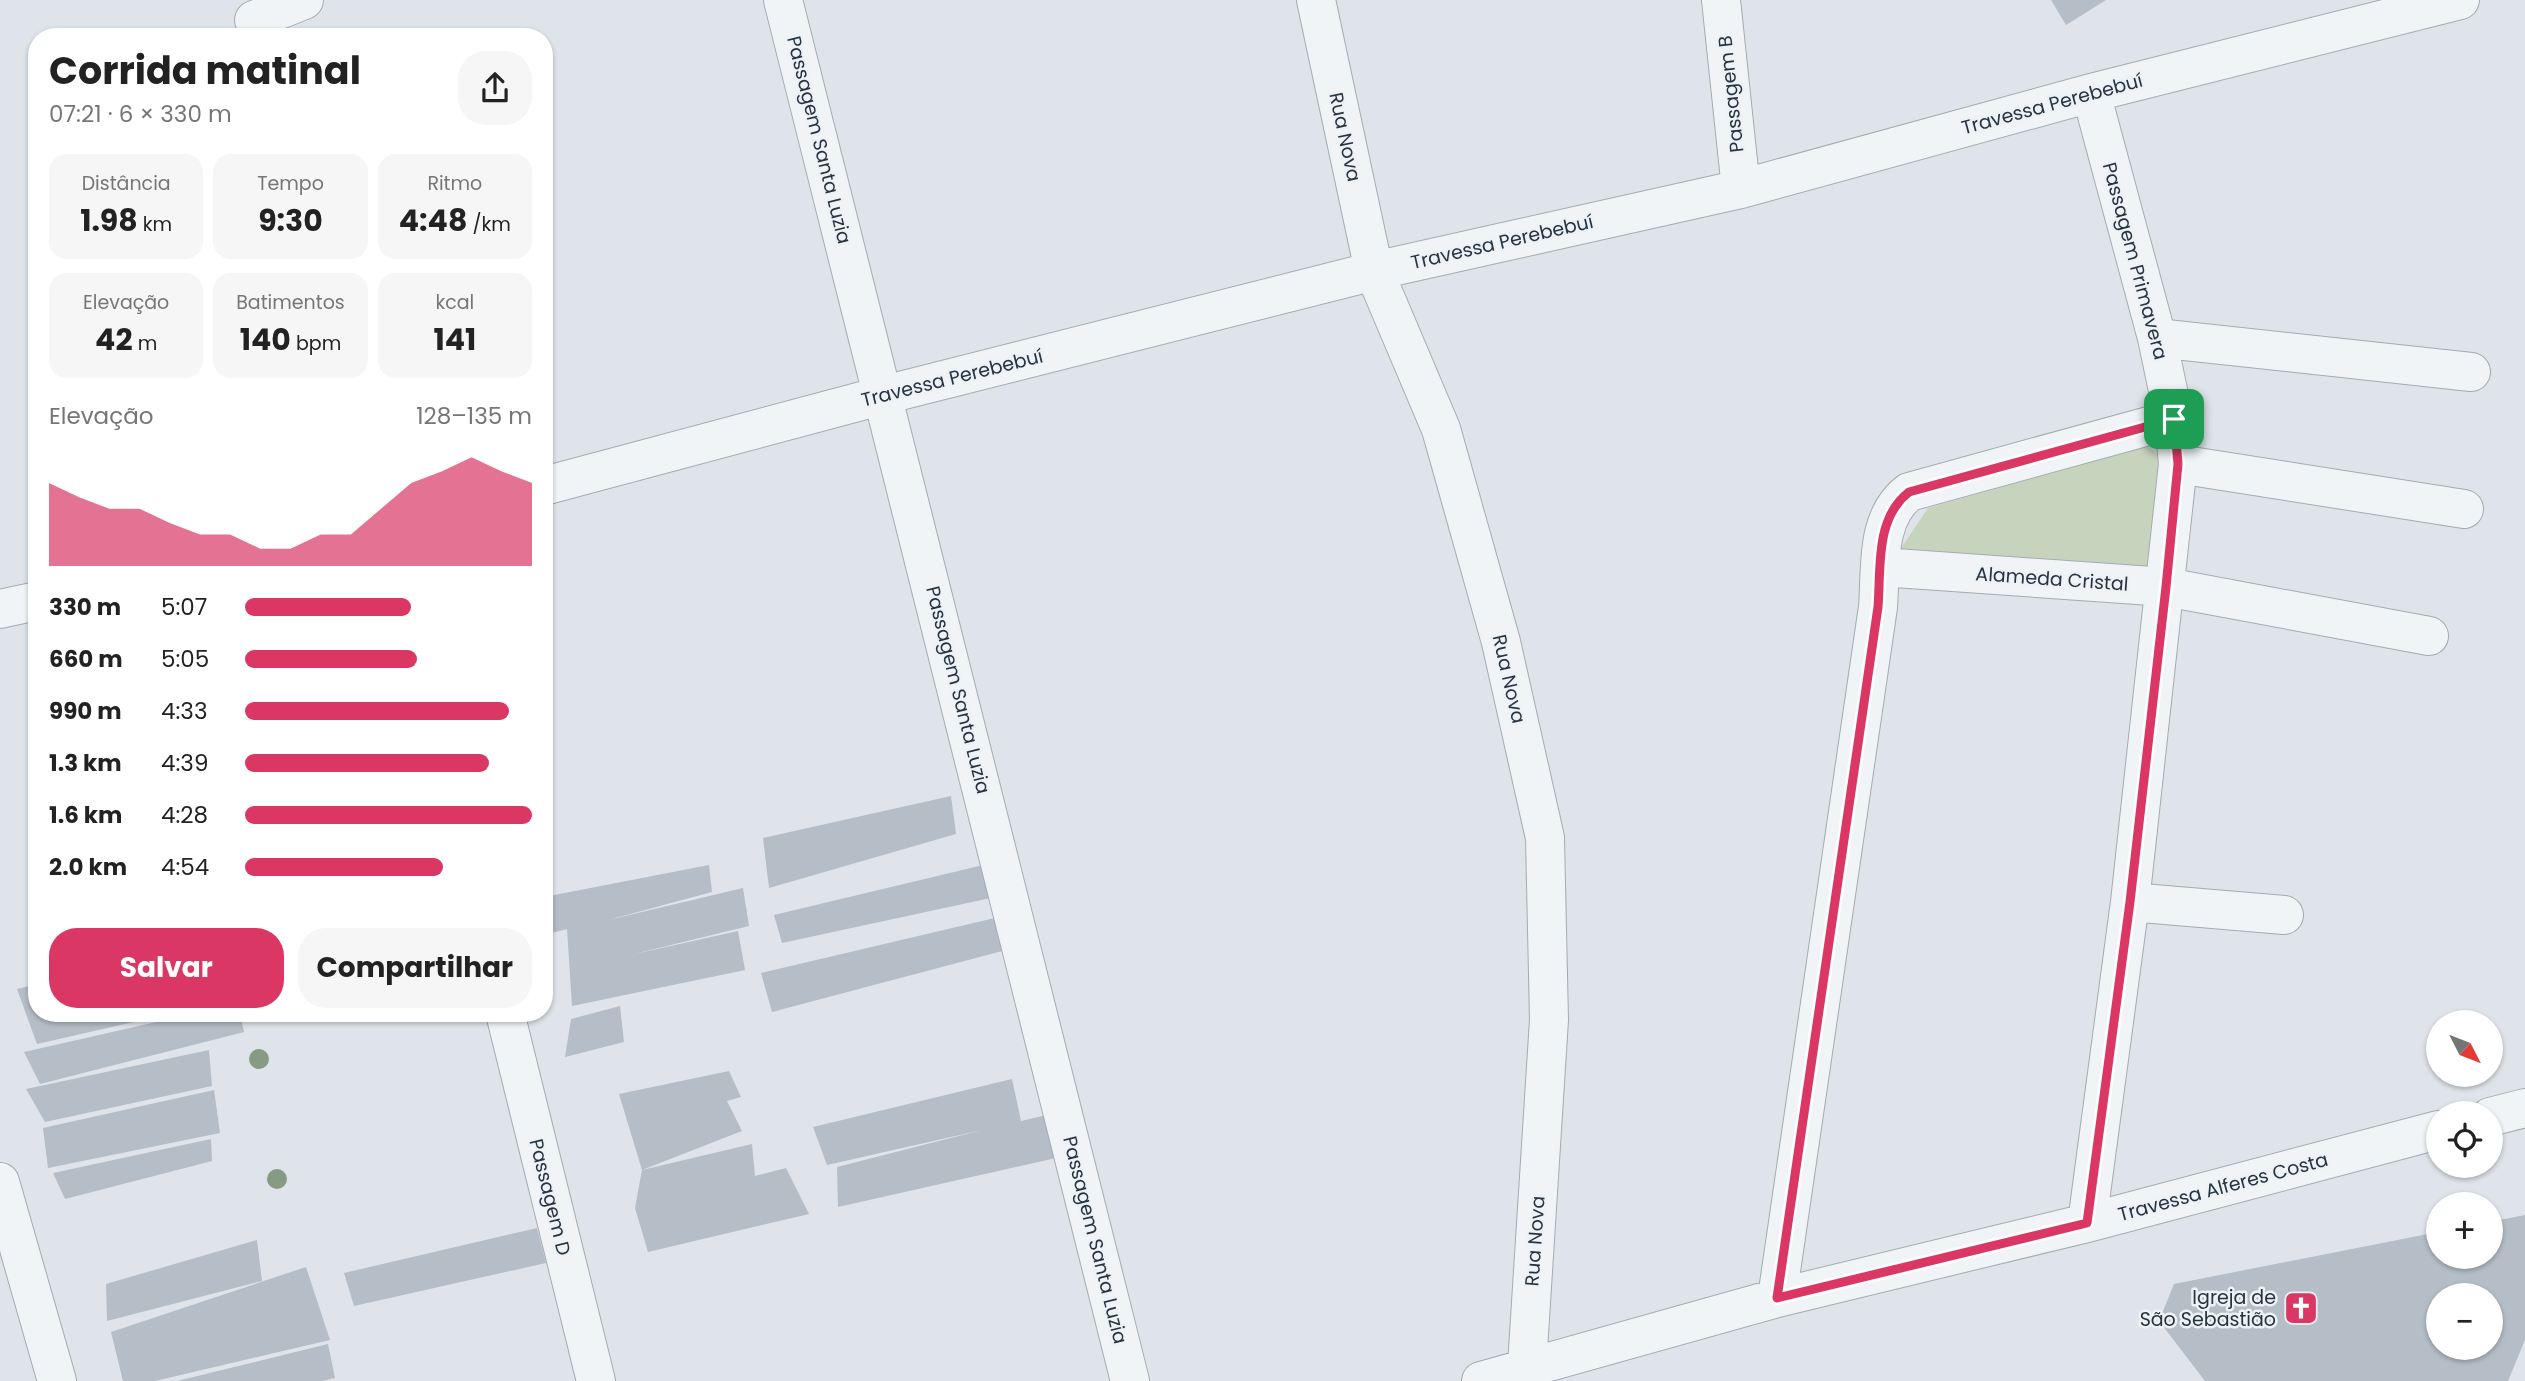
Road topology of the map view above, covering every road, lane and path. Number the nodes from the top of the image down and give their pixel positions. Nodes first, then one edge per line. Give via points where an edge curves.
1 (304, 0) edge
2 (783, 0) edge
3 (1316, 0) edge
4 (1721, 0) edge
5 (2460, 0) edge
6 (254, 19) edge
7 (2091, 93) junction
8 (1741, 189) junction
9 (1374, 271) junction
10 (2157, 338) junction
11 (2471, 372) dead end
12 (884, 395) junction
13 (2174, 419) junction
14 (2178, 464) junction
15 (553, 484) edge
16 (2464, 509) dead end
17 (1881, 567) junction
18 (2166, 587) junction
19 (28, 603) edge
20 (0, 609) edge
21 (2429, 636) dead end
22 (2130, 902) junction
23 (2284, 915) dead end
24 (507, 1022) edge
25 (2525, 1108) edge
26 (2503, 1114) edge
27 (2426, 1133) edge
28 (0, 1182) edge
29 (2087, 1223) junction
30 (1777, 1298) junction
31 (1526, 1375) edge
32 (57, 1381) edge
33 (596, 1381) edge
34 (1130, 1381) edge
35 (1481, 1381) edge

1 - 6 street
2 - 12 street, Passagem Santa Luzia
3 - 9 street, Rua Nova
4 - 8 street, Passagem B
5 - 7 street, Travessa Perebebuí
7 - 8 street, Travessa Perebebuí
7 - 10 street, Passagem Primavera
8 - 9 street, Travessa Perebebuí
9 - 12 street, Travessa Perebebuí
9 - 31 street, Rua Nova via 1441,429 1501,642 1545,838 1549,1020
10 - 11 street
10 - 13 street, Passagem Primavera
12 - 15 street, Travessa Perebebuí
12 - 34 street, Passagem Santa Luzia
13 - 14 street, Passagem Primavera
13 - 17 street via 1909,492 1888,517
14 - 16 street
14 - 18 street, Passagem Primavera
17 - 18 street, Alameda Cristal
17 - 30 street
18 - 21 street, Alameda Cristal
18 - 22 street, Passagem Primavera
19 - 20 street
22 - 23 street
22 - 29 street, Passagem Primavera
24 - 33 street, Passagem D
25 - 26 street
27 - 29 street, Travessa Alferes Costa
28 - 32 street
29 - 30 street, Travessa Alferes Costa
30 - 31 street, Travessa Alferes Costa
31 - 35 street, Travessa Alferes Costa

